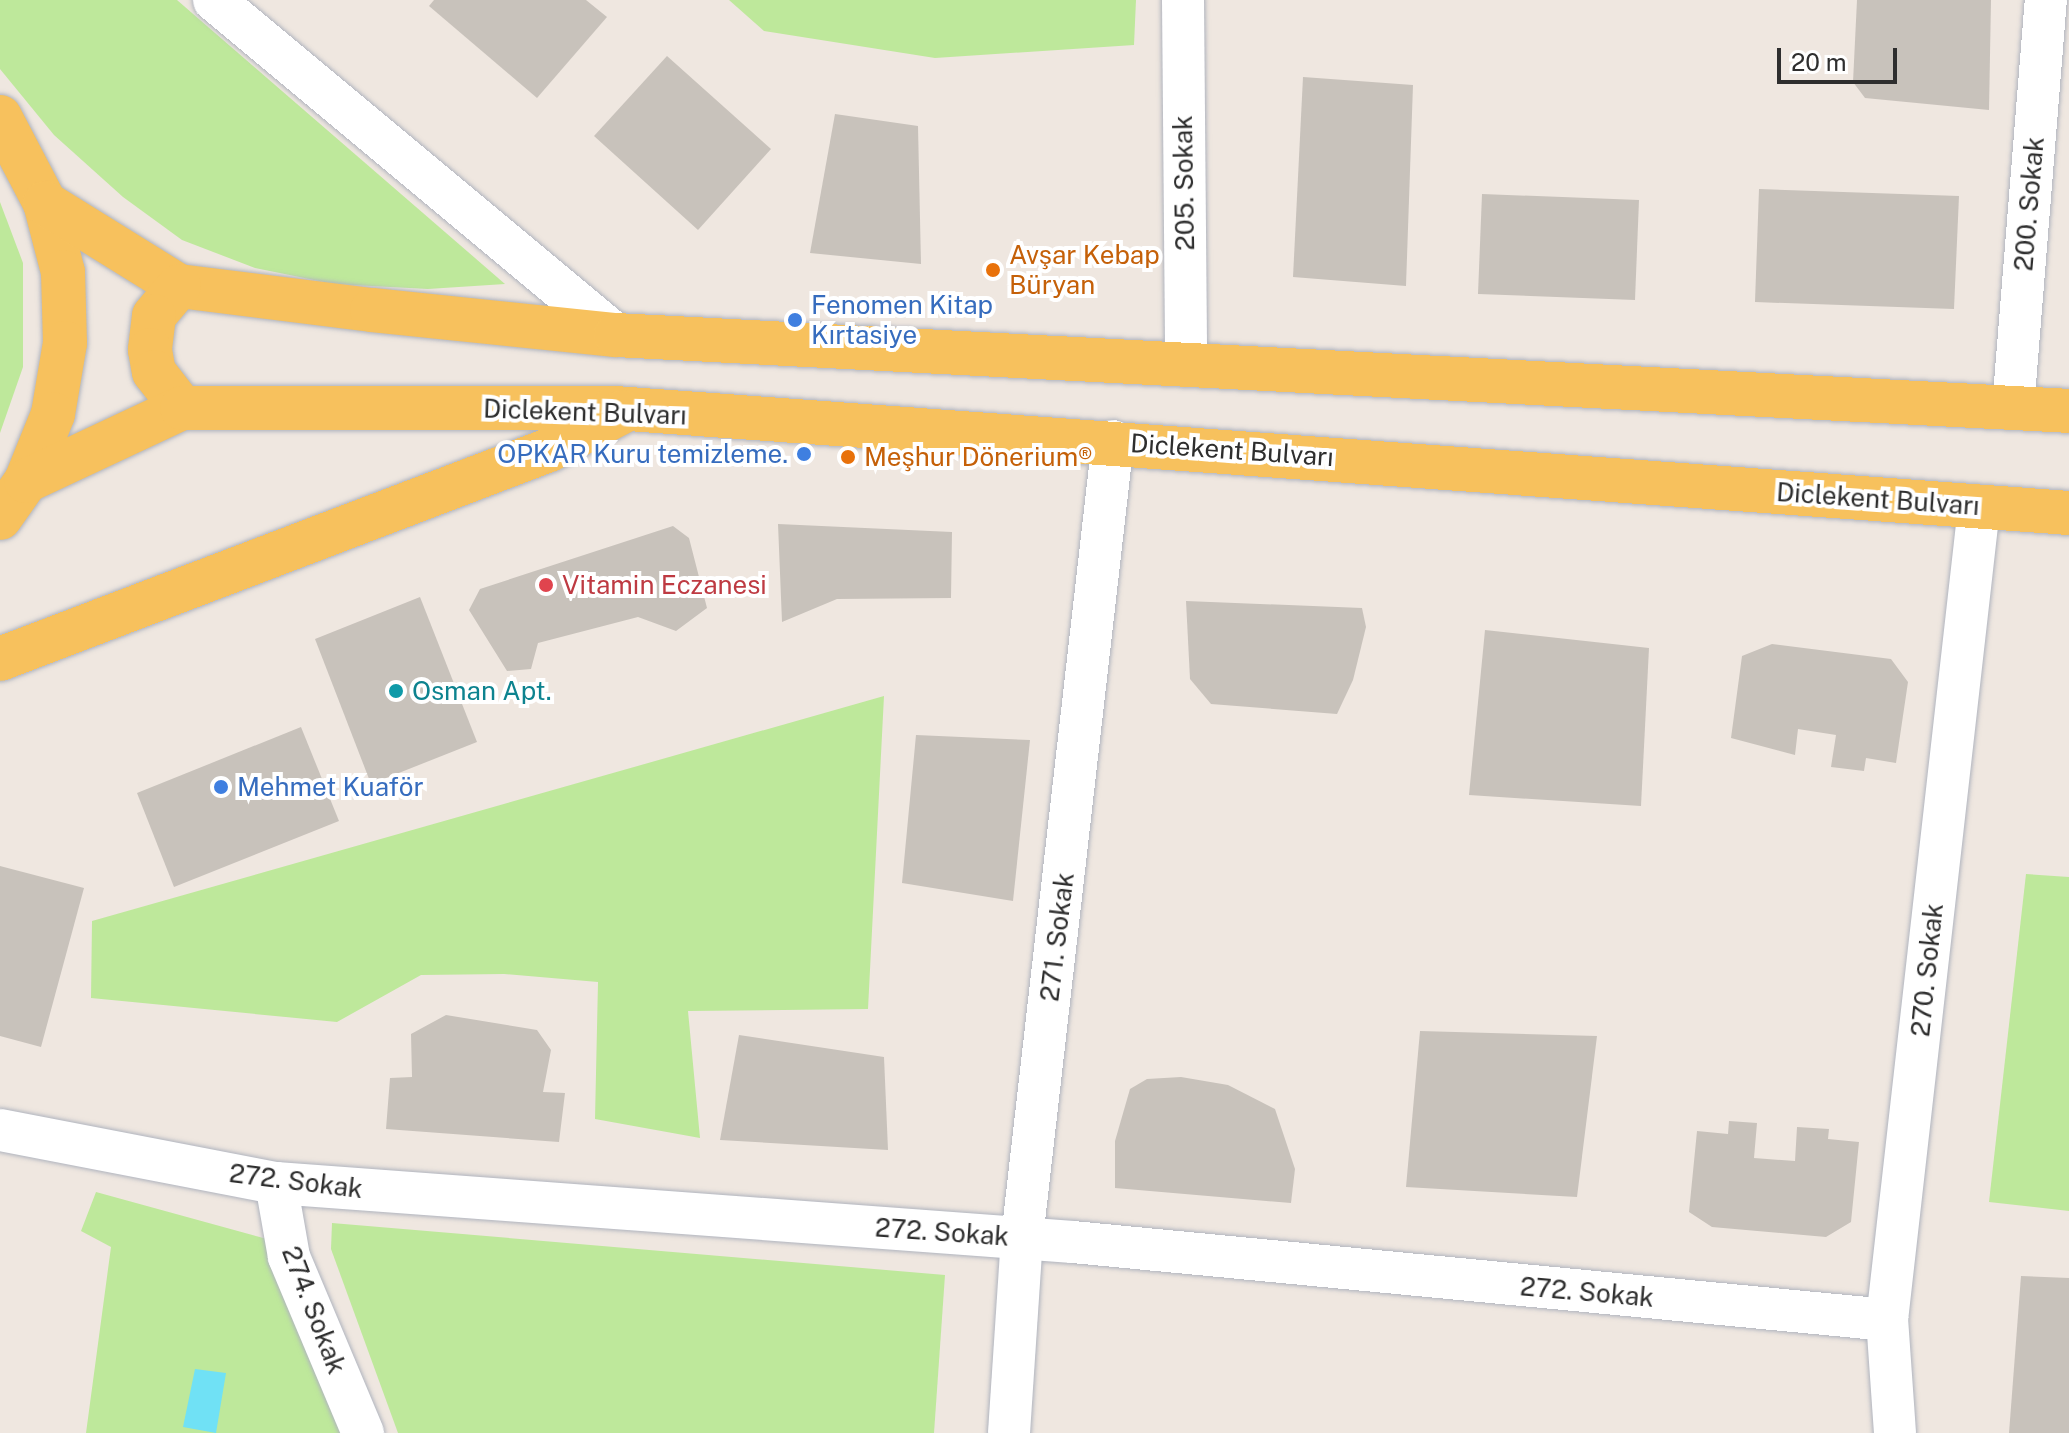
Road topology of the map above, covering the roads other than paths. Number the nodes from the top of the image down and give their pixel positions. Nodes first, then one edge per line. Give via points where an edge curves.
1 (214, 0) edge
2 (1183, 0) edge
3 (2046, 0) edge
4 (0, 117) edge
5 (45, 203) junction
6 (179, 286) junction
7 (616, 335) junction
8 (1186, 366) junction
9 (182, 408) junction
10 (2013, 408) junction
11 (625, 410) junction
12 (2069, 411) edge
13 (1113, 441) junction
14 (26, 481) junction
15 (1979, 507) junction
16 (2069, 513) edge
17 (0, 518) edge
18 (0, 659) edge
19 (0, 1130) edge
20 (276, 1183) junction
21 (1022, 1238) junction
22 (1887, 1320) junction
23 (363, 1433) edge
24 (1009, 1433) edge
25 (1895, 1433) edge

1 - 7 street
2 - 8 street, 205. Sokak
3 - 10 street, 200. Sokak
4 - 5 main road
5 - 6 main road
5 - 14 main road via 63,272 65,343 53,414
6 - 7 main road
6 - 9 main road via 154,316 150,350 160,383
7 - 8 main road
8 - 10 main road
9 - 11 main road, Diclekent Bulvarı
9 - 14 main road, Diclekent Bulvarı
10 - 12 main road
11 - 13 main road, Diclekent Bulvarı
11 - 18 main road via 549,450
13 - 15 main road, Diclekent Bulvarı
13 - 21 street, 271. Sokak
14 - 17 main road
15 - 16 main road, Diclekent Bulvarı
15 - 22 street, 270. Sokak
19 - 20 street, 272. Sokak
20 - 21 street, 272. Sokak
20 - 23 street, 274. Sokak via 289,1257
21 - 22 street, 272. Sokak
21 - 24 street, 271. Sokak
22 - 25 street, 270. Sokak

